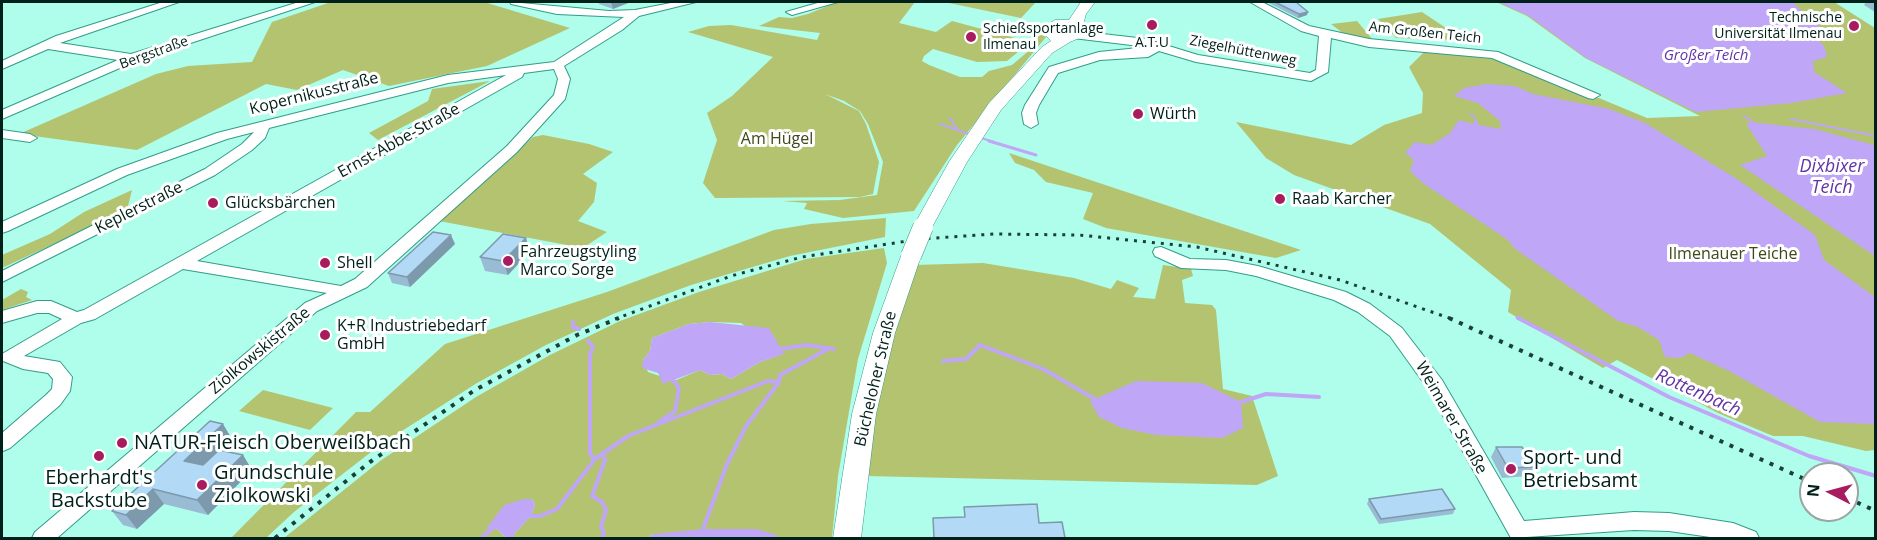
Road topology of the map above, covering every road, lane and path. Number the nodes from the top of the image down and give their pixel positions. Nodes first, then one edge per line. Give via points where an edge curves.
1 (173, 2) edge
2 (309, 2) edge
3 (515, 2) edge
4 (567, 2) edge
5 (690, 2) edge
6 (832, 2) edge
7 (1255, 2) edge
8 (557, 11) junction
9 (792, 12) dead end
10 (635, 13) junction
11 (1070, 28) edge
12 (1325, 34) junction
13 (45, 45) junction
14 (1157, 46) junction
15 (132, 58) junction
16 (2, 65) edge
17 (557, 65) junction
18 (523, 71) junction
19 (1593, 95) dead end
20 (2, 115) edge
21 (1031, 124) dead end
22 (263, 125) junction
23 (2, 134) edge
24 (30, 138) dead end
25 (2, 228) edge
26 (1161, 252) dead end
27 (181, 264) junction
28 (2, 277) edge
29 (343, 293) junction
30 (2, 317) edge
31 (76, 318) junction
32 (5, 359) edge
33 (3, 443) edge
34 (1711, 533) edge
35 (1520, 535) edge
36 (43, 538) edge
37 (848, 538) edge
38 (1748, 538) edge

1 - 13 street
2 - 15 street, Bergstraße
3 - 8 street
4 - 8 street
5 - 10 street
6 - 9 street
7 - 12 street, Am Großen Teich via 1296,26
8 - 10 street
10 - 17 street, Kopernikusstraße via 630,21
11 - 14 street, Ziegelhüttenweg
11 - 37 main road, Bücheloher Straße, bridge via 982,124 910,256 884,333 867,403
12 - 14 street, Ziegelhüttenweg via 1322,72 1311,77 1196,58
12 - 19 street, Am Großen Teich via 1406,48 1494,55
13 - 15 street
13 - 16 street
14 - 21 street via 1148,53 1111,54 1053,70 1032,105
15 - 20 street, Bergstraße
17 - 18 street, Kopernikusstraße
17 - 29 street, Ziolkowskistraße via 563,73 563,86 548,112 512,149 361,283
18 - 22 street, Kopernikusstraße via 448,79
18 - 27 street, Ernst-Abbe-Straße
22 - 25 street, Kopernikusstraße via 137,166
22 - 28 street, Keplerstraße via 260,135 247,147 210,172
23 - 24 street
26 - 35 street, Weimarer Straße via 1187,264 1258,271 1340,296 1396,332 1445,401
27 - 29 street
27 - 31 street, Ernst-Abbe-Straße via 89,315
29 - 36 street, Ziolkowskistraße via 311,307
30 - 31 street via 27,308 51,307
31 - 32 street, Ernst-Abbe-Straße
32 - 33 street via 53,368 63,377 61,391 53,400
34 - 35 street via 1669,522 1634,521
34 - 38 street via 1732,532

